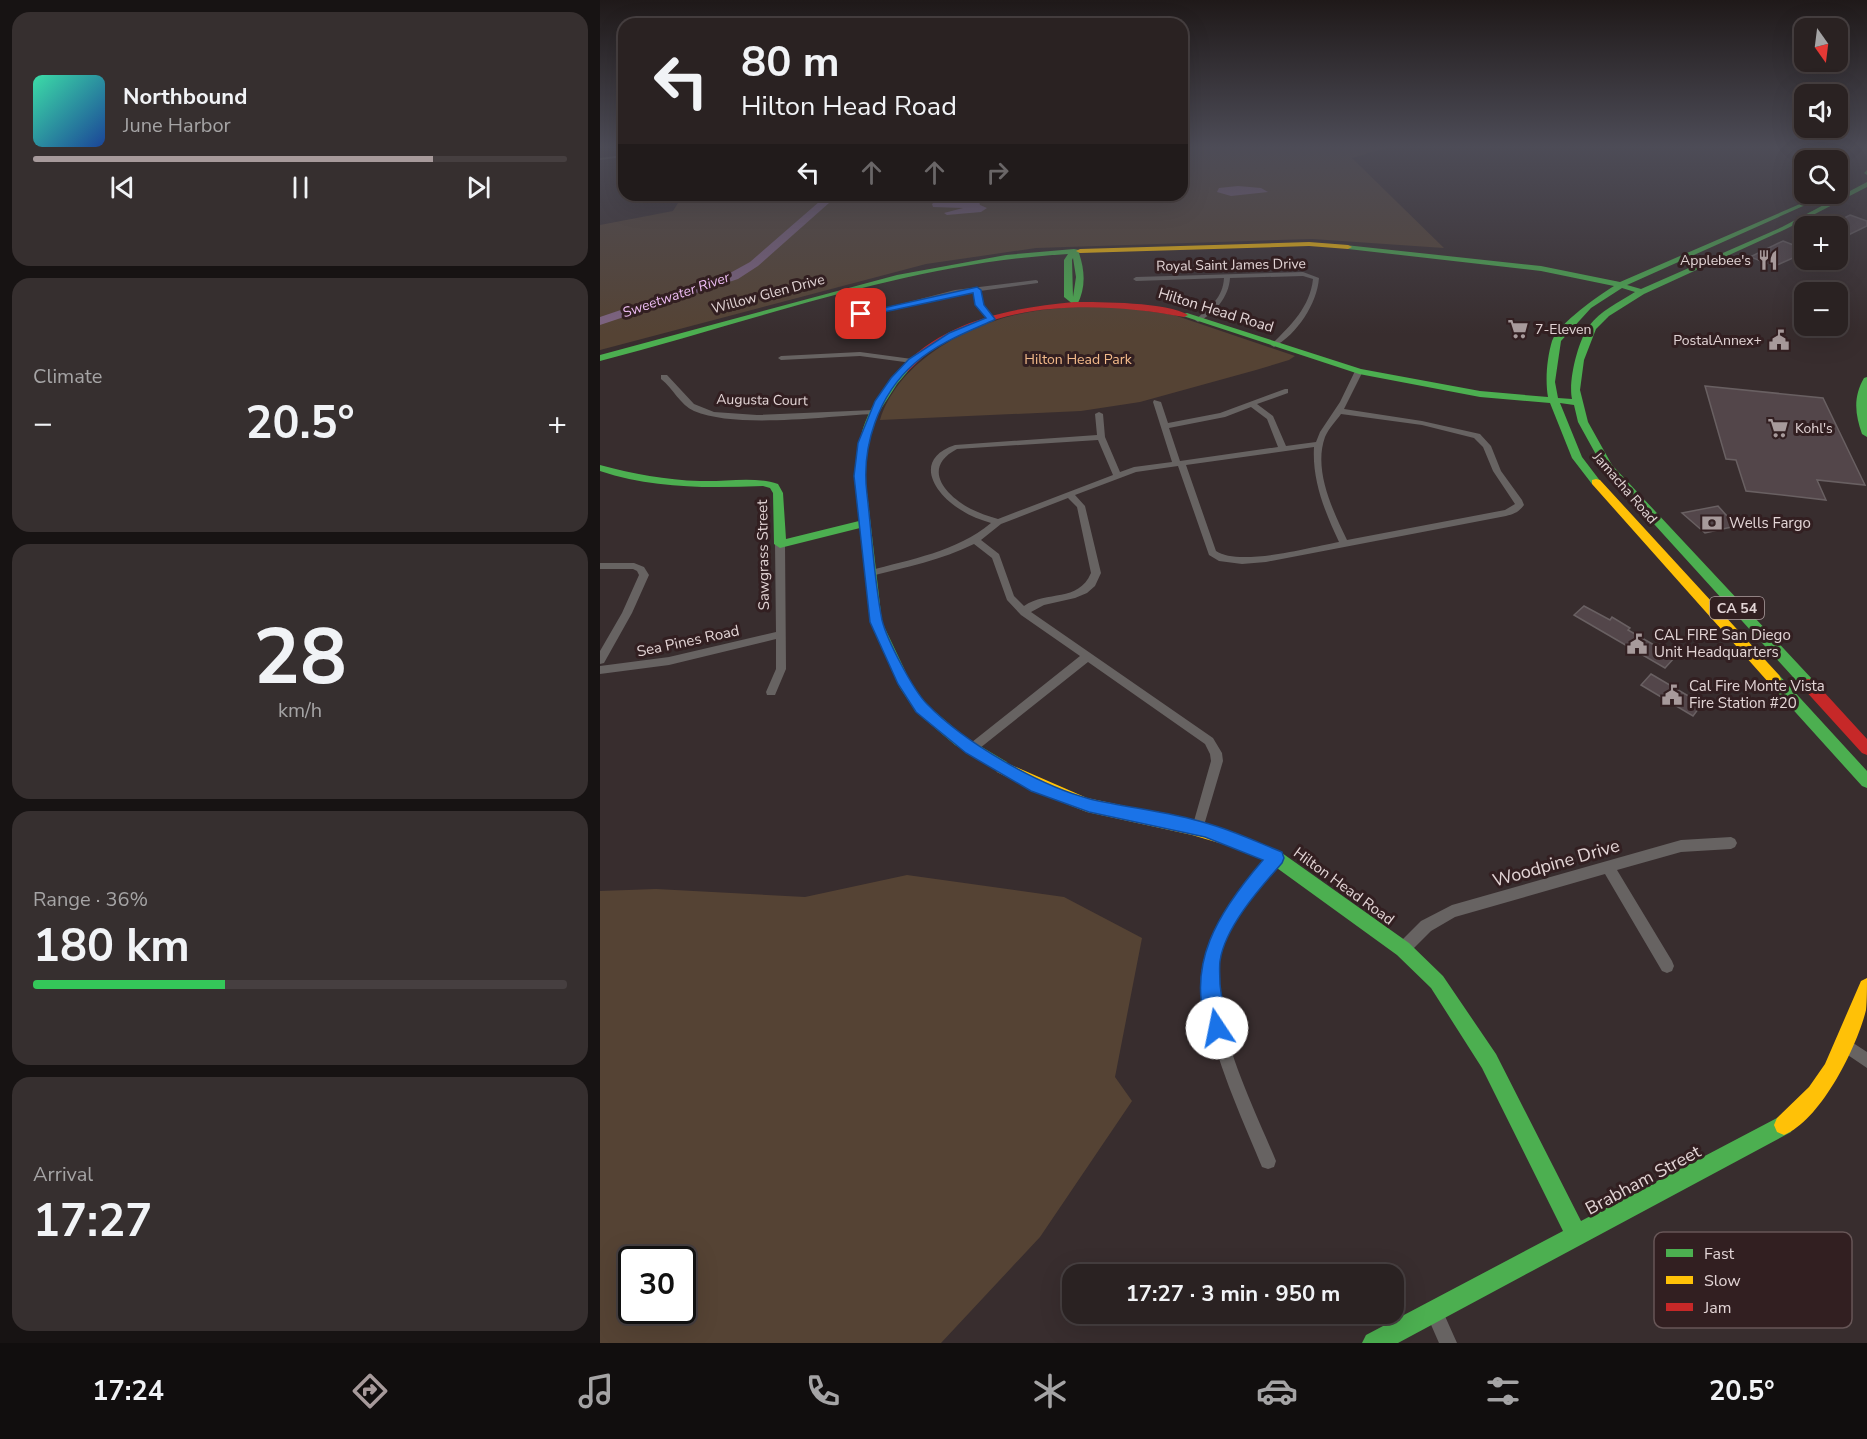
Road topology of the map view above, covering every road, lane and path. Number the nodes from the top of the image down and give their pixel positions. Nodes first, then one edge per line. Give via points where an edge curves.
1 (1795, 209) edge
2 (1820, 209) edge
3 (1074, 251) junction
4 (1227, 275) junction
5 (1136, 279) dead end
6 (1036, 282) dead end
7 (1623, 284) junction
8 (977, 290) junction
9 (1641, 292) junction
10 (1074, 303) junction
11 (991, 319) junction
12 (842, 320) dead end
13 (1198, 320) junction
14 (1274, 345) junction
15 (600, 358) edge
16 (781, 358) dead end
17 (912, 361) junction
18 (1359, 371) junction
19 (664, 377) dead end
20 (1867, 380) edge
21 (1285, 391) dead end
22 (1554, 401) junction
23 (1157, 402) dead end
24 (1578, 402) junction
25 (1253, 405) junction
26 (1340, 411) junction
27 (874, 412) junction
28 (1099, 414) dead end
29 (1166, 426) junction
30 (1867, 434) edge
31 (1101, 437) junction
32 (1319, 444) junction
33 (1282, 449) junction
34 (1179, 464) junction
35 (600, 468) edge
36 (1118, 476) junction
37 (1070, 495) junction
38 (865, 519) junction
39 (998, 522) junction
40 (780, 540) junction
41 (975, 540) junction
42 (1345, 545) junction
43 (600, 566) edge
44 (871, 573) junction
45 (1024, 612) junction
46 (781, 634) junction
47 (1088, 656) junction
48 (600, 660) edge
49 (600, 670) edge
50 (771, 692) dead end
51 (972, 749) junction
52 (1867, 749) edge
53 (1867, 781) edge
54 (1197, 828) junction
55 (1731, 843) dead end
56 (1276, 858) junction
57 (1608, 867) junction
58 (1403, 950) junction
59 (1667, 966) dead end
60 (1867, 987) edge
61 (1844, 1044) junction
62 (1867, 1061) edge
63 (1268, 1161) dead end
64 (1576, 1235) junction
65 (1434, 1311) junction
66 (1374, 1343) edge
67 (1448, 1343) edge

1 - 7 main road, Jamacha Road / CA 54
2 - 9 main road, Jamacha Road / CA 54
3 - 7 main road, Willow Glen Drive via 1327,245 1560,264 1608,275
3 - 10 main road via 1068,260 1068,297
3 - 15 main road, Willow Glen Drive via 984,260 912,274
4 - 5 street, Royal Saint James Drive
4 - 13 street via 1223,297
4 - 14 street, Royal Saint James Drive via 1303,274 1316,278 1316,288 1298,323
6 - 8 street
7 - 9 main road, Willow Glen Drive
7 - 22 main road, Jamacha Road / CA 54 via 1588,306 1557,340 1550,382
8 - 11 street via 980,305
8 - 12 street
9 - 24 main road, Jamacha Road / CA 54 via 1605,314 1592,328 1580,360 1575,390
10 - 11 main road, Hilton Head Road
10 - 13 main road, Hilton Head Road via 1144,306
11 - 17 main road, Hilton Head Road via 952,334
13 - 14 main road, Hilton Head Road
14 - 18 main road, Hilton Head Road
16 - 17 street via 860,354
17 - 27 main road, Hilton Head Road
18 - 22 main road, Hilton Head Road via 1480,394
18 - 26 street
19 - 27 street, Augusta Court via 686,403 713,414 738,417
20 - 30 main road via 1859,409
21 - 25 street
22 - 24 main road, Hilton Head Road
22 - 53 main road, Jamacha Road / CA 54 via 1577,458 1592,478
23 - 29 street
24 - 52 main road, Jamacha Road / CA 54 via 1583,422 1608,467
25 - 29 street
25 - 33 street via 1270,418
26 - 32 street
26 - 42 street via 1477,436 1487,446 1497,471 1520,506 1506,513
27 - 38 main road, Hilton Head Road via 863,443 860,476
28 - 31 street
29 - 34 street
31 - 36 street
31 - 39 street via 955,447 937,457 935,471 952,500 976,515
32 - 33 street
32 - 42 street via 1320,475 1330,512
33 - 34 street
34 - 36 street
34 - 42 street via 1212,553 1219,558 1266,559
35 - 40 main road, Sawgrass Street via 653,483 774,486 778,493
36 - 37 street
37 - 39 street
37 - 45 street via 1081,506 1096,573 1093,583 1071,596 1031,604
38 - 40 main road
38 - 44 main road, Hilton Head Road
39 - 41 street
40 - 46 street, Sawgrass Street
41 - 44 street via 952,552
41 - 45 street via 996,556 1010,598
43 - 48 street via 634,566 644,575
44 - 51 main road, Hilton Head Road via 876,622 905,684 921,708
45 - 47 street
46 - 49 street, Sea Pines Road via 698,656 637,668
46 - 50 street, Sawgrass Street via 781,669
47 - 51 street
47 - 54 street via 1209,741 1217,762
51 - 54 main road, Hilton Head Road via 1036,786 1089,805
54 - 56 main road, Hilton Head Road
55 - 57 street, Woodpine Drive via 1681,846
56 - 58 main road, Hilton Head Road
56 - 63 street via 1240,899 1211,961 1211,1002 1217,1028
57 - 58 street, Woodpine Drive via 1452,911 1426,926
57 - 59 street
58 - 64 main road, Hilton Head Road via 1437,982 1489,1061
60 - 61 main road, Brabham Street
61 - 62 street
61 - 64 main road, Brabham Street via 1816,1094 1781,1128
64 - 65 main road, Brabham Street
65 - 66 main road, Brabham Street
65 - 67 street

